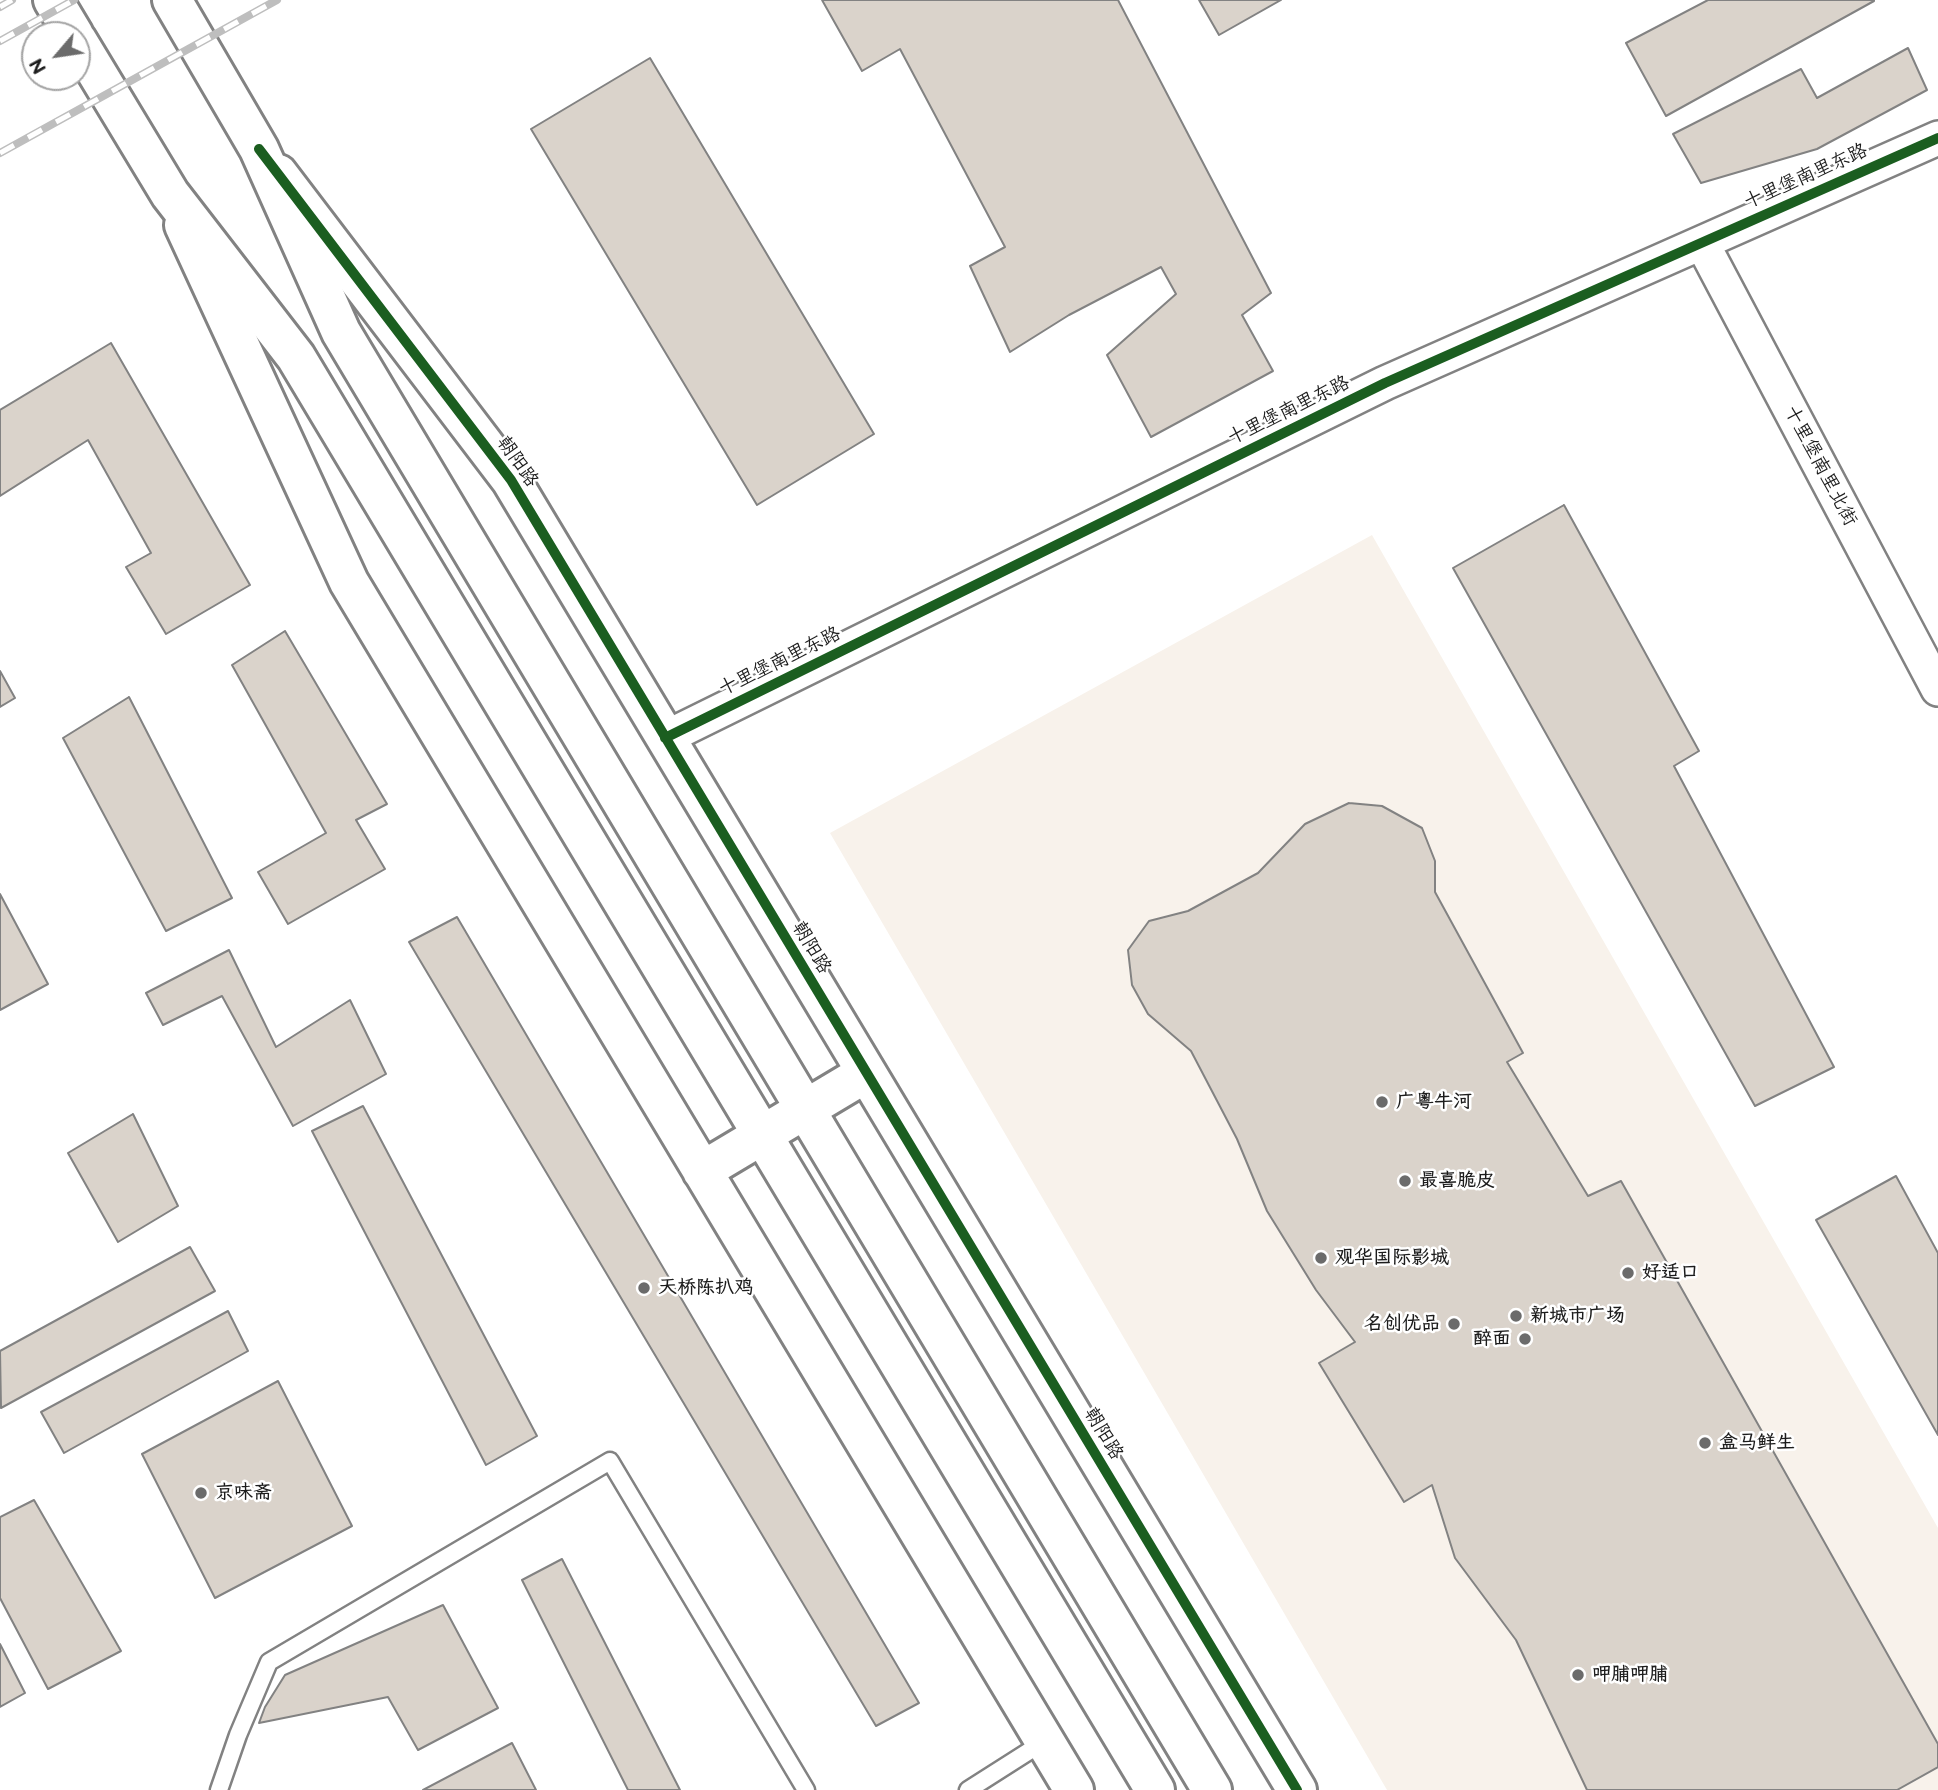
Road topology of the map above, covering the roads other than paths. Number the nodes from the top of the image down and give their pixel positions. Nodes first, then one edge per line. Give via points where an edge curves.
1 (53, 0) edge
2 (172, 0) edge
3 (66, 21) edge
4 (91, 63) edge
5 (1938, 138) edge
6 (259, 149) junction
7 (170, 194) junction
8 (1702, 243) junction
9 (1938, 689) edge
10 (665, 738) junction
11 (866, 1073) junction
12 (807, 1108) junction
13 (763, 1134) junction
14 (702, 1171) junction
15 (1045, 1741) junction
16 (219, 1790) edge
17 (806, 1790) edge
18 (968, 1790) edge
19 (1074, 1790) edge
20 (1155, 1790) edge
21 (1212, 1790) edge
22 (1297, 1790) edge

1 - 3 main road
2 - 6 main road, 朝阳路
4 - 7 main road
5 - 8 street, 十里堡南里东路
6 - 10 main road, 朝阳路 via 511,480
6 - 12 main road, 朝阳路 via 341,332
7 - 13 main road via 296,357
7 - 14 main road via 349,582
8 - 9 street, 十里堡南里北街
8 - 10 street, 十里堡南里东路 via 1385,383
10 - 11 main road, 朝阳路
11 - 12 main road
11 - 22 main road, 朝阳路
12 - 13 main road
12 - 21 main road, 朝阳路
13 - 14 main road
13 - 20 main road
14 - 15 main road
15 - 18 lane
15 - 19 main road
16 - 17 lane via 269,1662 610,1461

